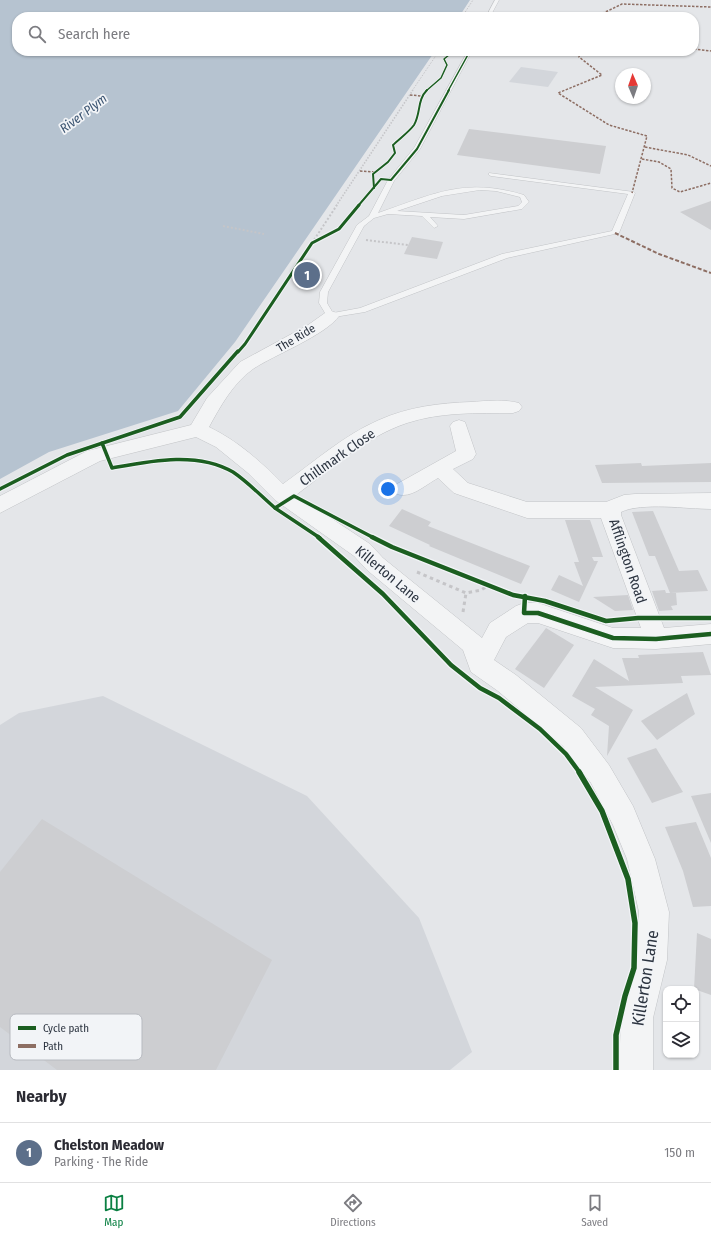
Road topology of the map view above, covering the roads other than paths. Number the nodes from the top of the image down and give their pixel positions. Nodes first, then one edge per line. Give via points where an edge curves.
1 (497, 0) edge
2 (491, 12) edge
3 (467, 56) edge
4 (491, 174) dead end
5 (388, 212) junction
6 (424, 214) junction
7 (372, 217) junction
8 (434, 226) dead end
9 (330, 316) junction
10 (513, 407) dead end
11 (459, 426) dead end
12 (198, 430) junction
13 (439, 468) junction
14 (404, 489) dead end
15 (282, 495) junction
16 (711, 501) edge
17 (0, 505) edge
18 (611, 510) junction
19 (710, 635) edge
20 (656, 639) junction
21 (480, 664) junction
22 (636, 1070) edge

1 - 2 lane
3 - 7 lane, The Ride via 417,149 392,180
4 - 9 lane via 632,193 615,233 505,256 362,310
5 - 6 lane
5 - 6 lane via 402,206 474,188 512,193 522,196 526,202 520,208 464,218
5 - 7 lane
6 - 8 lane
7 - 9 lane, The Ride via 361,225 324,292 323,303
9 - 12 street, The Ride via 314,328 246,366 214,402
10 - 15 street, Chillmark Close via 432,411 386,424 364,436
11 - 13 street via 466,454
12 - 15 street, Killerton Lane via 223,442 255,468
12 - 17 street via 94,456
13 - 14 street
13 - 18 street via 461,488 526,510
15 - 21 street, Killerton Lane via 362,550 375,564 473,644
16 - 18 street, Afflington Road via 632,502
18 - 20 street, Afflington Road
19 - 20 street
20 - 21 street via 613,638 538,613 524,613 498,630
21 - 22 street, Killerton Lane via 572,737 600,774 623,816 641,859 654,912 651,960 637,1018

